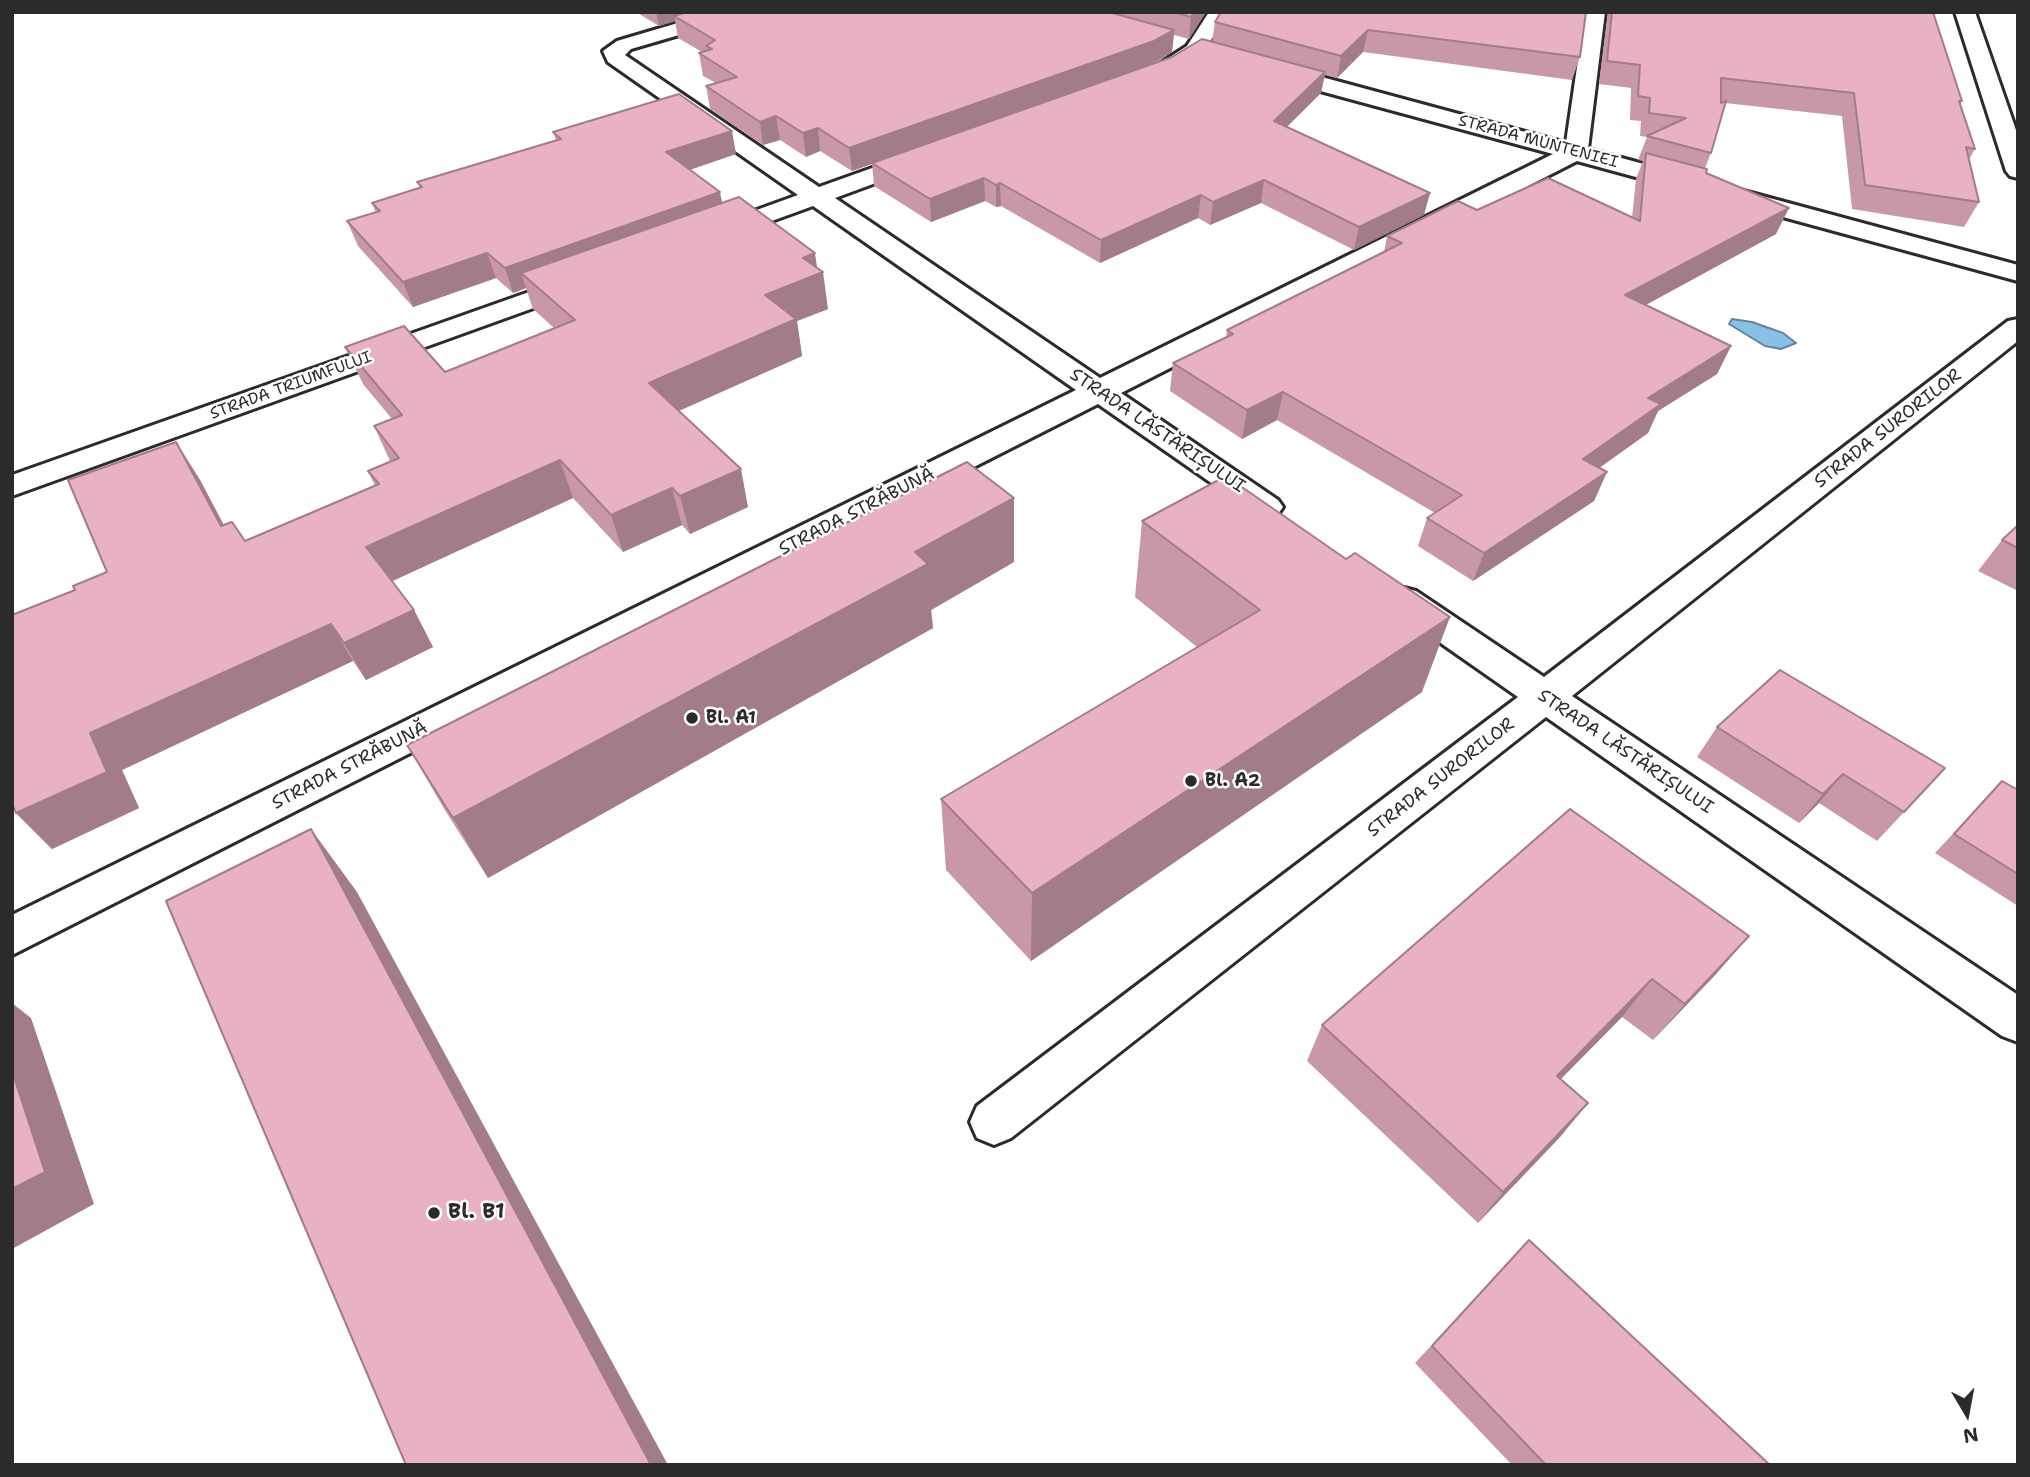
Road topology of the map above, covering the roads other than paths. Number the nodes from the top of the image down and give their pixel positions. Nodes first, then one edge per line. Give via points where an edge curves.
1 (737, 12) edge
2 (1219, 12) edge
3 (1595, 12) edge
4 (1965, 12) edge
5 (1163, 41) edge
6 (1206, 53) junction
7 (1256, 66) edge
8 (1135, 81) edge
9 (944, 150) edge
10 (1576, 152) junction
11 (2018, 171) edge
12 (817, 197) junction
13 (687, 244) edge
14 (609, 272) edge
15 (2018, 272) edge
16 (2018, 327) edge
17 (1098, 391) junction
18 (12, 486) edge
19 (1295, 526) edge
20 (1385, 588) edge
21 (1545, 697) junction
22 (12, 936) edge
23 (2018, 1021) edge
24 (994, 1122) dead end

1 - 12 street, STRADA LĂSTĂRIȘULUI via 613,51 615,58
2 - 6 street
3 - 10 street
4 - 11 street
5 - 6 street
6 - 8 street
7 - 10 street, STRADA MUNTENIEI
9 - 12 street
10 - 15 street, STRADA MUNTENIEI
10 - 17 street, STRADA STRĂBUNĂ
12 - 13 street
12 - 17 street, STRADA LĂSTĂRIȘULUI
14 - 18 street, STRADA TRIUMFULUI
16 - 21 street, STRADA SURORILOR
17 - 19 street, STRADA LĂSTĂRIȘULUI
17 - 22 street, STRADA STRĂBUNĂ
20 - 21 street, STRADA LĂSTĂRIȘULUI
21 - 23 street, STRADA LĂSTĂRIȘULUI
21 - 24 street, STRADA SURORILOR

